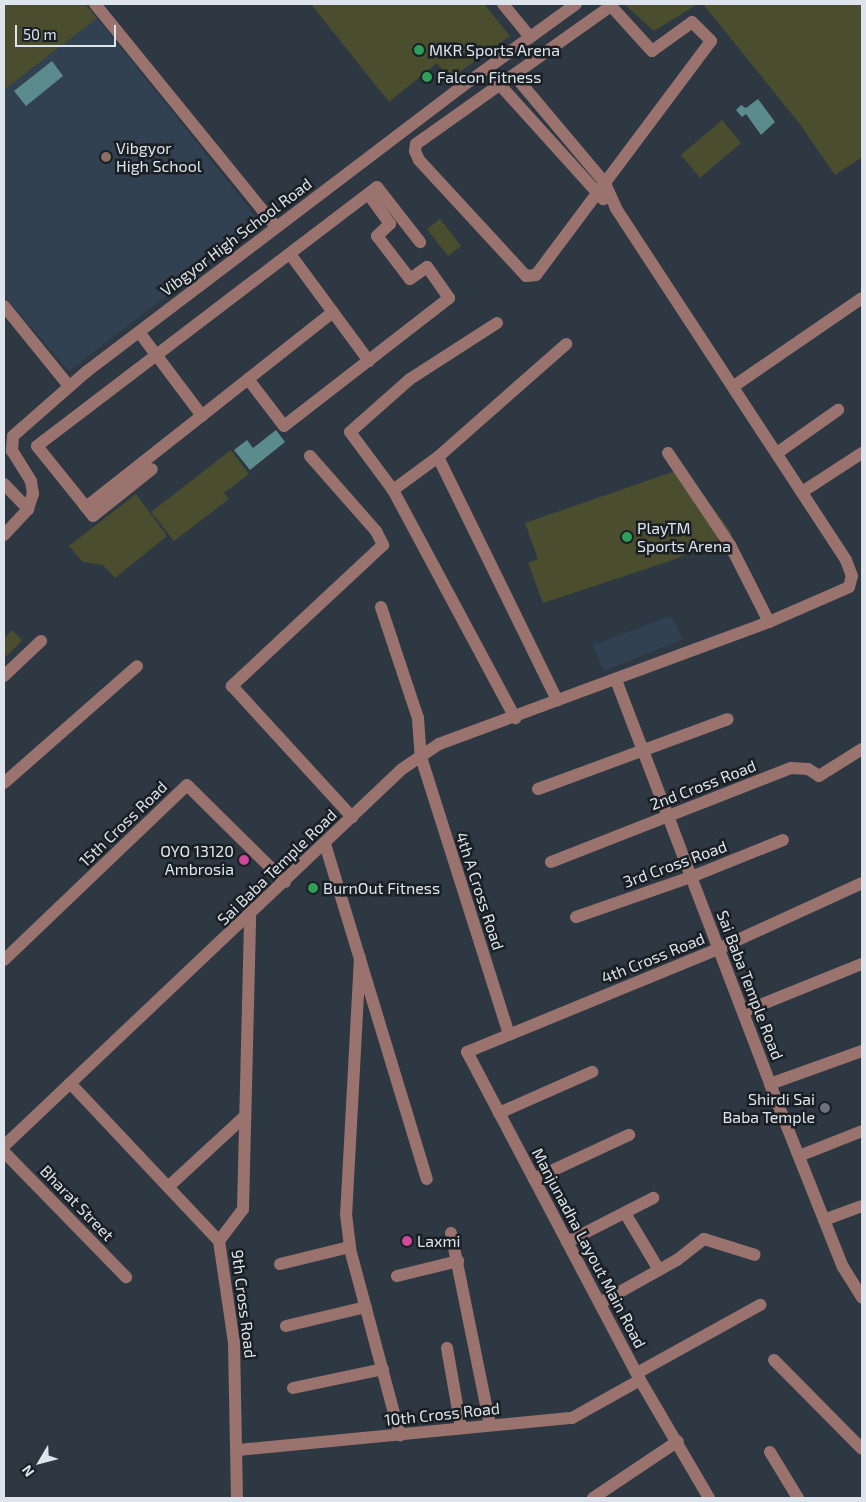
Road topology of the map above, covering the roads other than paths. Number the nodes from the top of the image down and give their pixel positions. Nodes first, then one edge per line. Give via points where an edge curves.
1 (95, 4) edge
2 (503, 4) edge
3 (576, 4) edge
4 (530, 37) junction
5 (507, 54) junction
6 (517, 73) junction
7 (500, 85) junction
8 (460, 88) junction
9 (470, 106) junction
10 (544, 110) junction
11 (532, 120) junction
12 (568, 140) junction
13 (557, 149) junction
14 (606, 183) junction
15 (368, 194) junction
16 (597, 195) junction
17 (616, 208) junction
18 (276, 227) junction
19 (420, 242) dead end
20 (290, 254) junction
21 (862, 298) edge
22 (4, 306) edge
23 (333, 312) junction
24 (497, 322) dead end
25 (138, 332) junction
26 (566, 344) dead end
27 (156, 356) junction
28 (369, 360) junction
29 (248, 380) junction
30 (69, 386) junction
31 (734, 386) junction
32 (838, 410) dead end
33 (202, 416) junction
34 (777, 452) junction
35 (668, 453) dead end
36 (862, 453) edge
37 (310, 456) dead end
38 (438, 457) junction
39 (152, 469) dead end
40 (4, 484) edge
41 (393, 490) junction
42 (802, 492) junction
43 (86, 507) junction
44 (28, 509) junction
45 (4, 534) edge
46 (856, 582) edge
47 (381, 607) dead end
48 (769, 622) junction
49 (41, 641) dead end
50 (137, 666) dead end
51 (4, 676) edge
52 (616, 680) junction
53 (557, 700) junction
54 (515, 718) junction
55 (728, 719) dead end
56 (642, 749) junction
57 (862, 750) edge
58 (421, 757) junction
59 (4, 783) edge
60 (538, 789) dead end
61 (668, 815) junction
62 (352, 817) junction
63 (783, 840) dead end
64 (325, 844) junction
65 (551, 862) dead end
66 (691, 877) junction
67 (285, 882) junction
68 (862, 883) edge
69 (250, 917) junction
70 (576, 917) dead end
71 (718, 949) junction
72 (360, 958) junction
73 (4, 960) edge
74 (862, 964) edge
75 (742, 1012) junction
76 (509, 1034) junction
77 (862, 1051) edge
78 (592, 1072) dead end
79 (70, 1083) junction
80 (770, 1084) junction
81 (499, 1113) junction
82 (245, 1116) junction
83 (862, 1131) edge
84 (629, 1135) dead end
85 (4, 1146) edge
86 (4, 1152) edge
87 (799, 1156) junction
88 (427, 1179) dead end
89 (534, 1179) junction
90 (168, 1187) junction
91 (653, 1198) dead end
92 (862, 1206) edge
93 (625, 1213) junction
94 (824, 1220) junction
95 (451, 1233) dead end
96 (219, 1241) junction
97 (567, 1242) junction
98 (350, 1246) junction
99 (755, 1255) dead end
100 (458, 1261) junction
101 (280, 1264) dead end
102 (659, 1270) junction
103 (397, 1276) dead end
104 (126, 1277) dead end
105 (860, 1290) edge
106 (600, 1303) junction
107 (760, 1305) dead end
108 (366, 1307) junction
109 (286, 1326) dead end
110 (447, 1348) dead end
111 (774, 1360) dead end
112 (383, 1368) junction
113 (638, 1377) junction
114 (293, 1388) dead end
115 (490, 1424) junction
116 (461, 1427) junction
117 (400, 1435) junction
118 (678, 1442) junction
119 (862, 1449) edge
120 (238, 1450) junction
121 (770, 1452) dead end
122 (237, 1498) edge
123 (593, 1498) edge
124 (709, 1498) edge
125 (798, 1498) edge

1 - 18 street
2 - 4 street
3 - 4 street, Vibgyor High School Road
4 - 5 street, Vibgyor High School Road
5 - 6 street
5 - 8 street, Vibgyor High School Road
6 - 7 street
6 - 10 street
6 - 14 street via 611,6 652,50 692,22 711,40
7 - 9 street
7 - 11 street
8 - 9 street
8 - 18 street, Vibgyor High School Road
9 - 16 street via 416,144 415,151 419,160 526,276 536,275
10 - 11 street
10 - 12 street
11 - 13 street
12 - 13 street
12 - 14 street
13 - 16 street
14 - 16 street
14 - 17 street
15 - 19 street via 377,187
15 - 20 street
15 - 28 street via 390,224 377,236 410,279 426,267 449,298
16 - 17 street
17 - 31 street
18 - 25 street, Vibgyor High School Road
20 - 23 street
20 - 27 street
21 - 31 street
22 - 30 street
23 - 28 street
23 - 29 street
24 - 41 street via 410,379 350,432
25 - 27 street
25 - 30 street, Vibgyor High School Road
26 - 38 street
27 - 33 street
27 - 43 street via 37,446
28 - 29 street via 284,426
29 - 33 street
30 - 44 street, Vibgyor High School Road via 13,436 12,451 31,481 33,494
31 - 34 street
32 - 34 street
33 - 43 street
34 - 42 street
35 - 48 street via 730,545
36 - 42 street
37 - 62 street via 376,531 383,545 232,686
38 - 41 street
38 - 53 street
39 - 43 street via 93,516
40 - 44 street
41 - 54 street
42 - 46 street via 846,560
44 - 45 street
46 - 48 street, Sai Baba Temple Road
47 - 58 street, 4th A Cross Road via 418,718
48 - 52 street, Sai Baba Temple Road
49 - 51 street
50 - 59 street
52 - 53 street, Sai Baba Temple Road
52 - 56 street, Sai Baba Temple Road
53 - 54 street, Sai Baba Temple Road
54 - 58 street, Sai Baba Temple Road via 464,733
55 - 56 street
56 - 60 street
56 - 61 street, Sai Baba Temple Road
57 - 61 street, 2nd Cross Road via 819,776 808,769 791,768
58 - 62 street, Sai Baba Temple Road via 402,769
58 - 76 street, 4th A Cross Road
61 - 65 street, 2nd Cross Road
61 - 66 street, Sai Baba Temple Road
62 - 64 street, Sai Baba Temple Road
63 - 66 street, 3rd Cross Road
64 - 67 street, Sai Baba Temple Road
64 - 72 street
66 - 70 street, 3rd Cross Road
66 - 71 street, Sai Baba Temple Road
67 - 69 street, Sai Baba Temple Road
67 - 73 street, 15th Cross Road via 187,785
68 - 71 street, 4th Cross Road
69 - 79 street, Sai Baba Temple Road
69 - 82 street
71 - 75 street, Sai Baba Temple Road
71 - 76 street, 4th Cross Road
72 - 88 street
72 - 98 street via 346,1214
74 - 75 street
75 - 80 street, Sai Baba Temple Road
76 - 81 street, Manjunadha Layout Main Road via 466,1052
77 - 80 street
78 - 81 street
79 - 85 street, Sai Baba Temple Road
79 - 90 street, 9th Cross Road
80 - 87 street, Sai Baba Temple Road
81 - 89 street, Manjunadha Layout Main Road
82 - 90 street
82 - 96 street via 243,1209
83 - 87 street
84 - 89 street
86 - 104 street, Bharat Street
87 - 94 street, Sai Baba Temple Road
89 - 97 street, Manjunadha Layout Main Road
90 - 96 street, 9th Cross Road
91 - 93 street
92 - 94 street
93 - 97 street
93 - 102 street
94 - 105 street, Sai Baba Temple Road
95 - 100 street
96 - 120 street, 9th Cross Road via 234,1343
97 - 106 street, Manjunadha Layout Main Road
98 - 101 street
98 - 108 street
99 - 102 street via 704,1239
100 - 103 street
100 - 115 street
102 - 106 street
106 - 113 street, Manjunadha Layout Main Road
107 - 113 street, 10th Cross Road
108 - 109 street
108 - 112 street
110 - 116 street
111 - 119 street
112 - 114 street
112 - 117 street
113 - 115 street, 10th Cross Road via 572,1418
113 - 118 street, Manjunadha Layout Main Road
115 - 116 street, 10th Cross Road
116 - 117 street, 10th Cross Road
117 - 120 street, 10th Cross Road
118 - 123 street
118 - 124 street, Manjunadha Layout Main Road
120 - 122 street, 9th Cross Road
121 - 125 street

